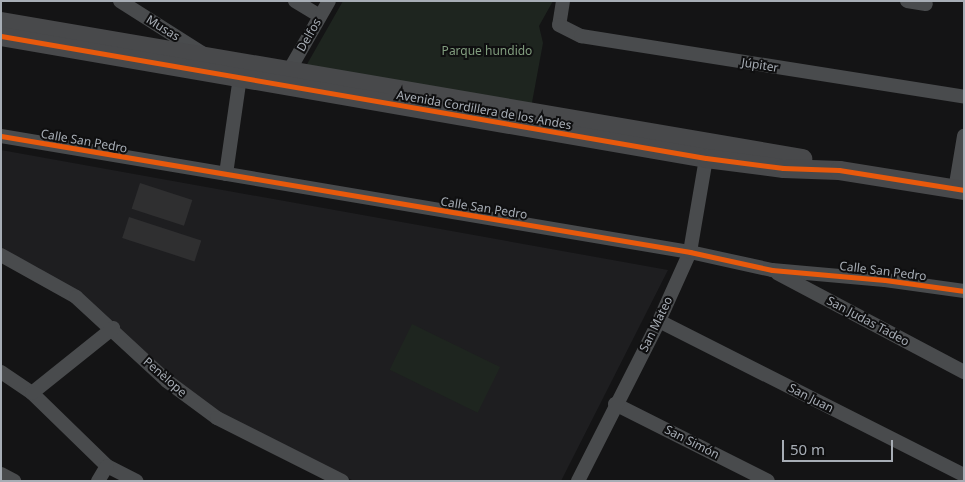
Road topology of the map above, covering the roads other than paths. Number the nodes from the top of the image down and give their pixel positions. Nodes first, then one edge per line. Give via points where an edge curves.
1 (120, 1) edge
2 (295, 1) edge
3 (329, 1) edge
4 (563, 1) edge
5 (907, 1) edge
6 (926, 4) dead end
7 (320, 16) junction
8 (1, 21) edge
9 (1, 36) edge
10 (205, 55) junction
11 (290, 69) junction
12 (240, 77) junction
13 (964, 97) edge
14 (1, 136) edge
15 (964, 136) edge
16 (706, 158) junction
17 (839, 170) junction
18 (226, 174) junction
19 (959, 190) edge
20 (690, 252) junction
21 (1, 255) edge
22 (772, 270) junction
23 (964, 291) edge
24 (659, 321) junction
25 (113, 328) junction
26 (1, 372) edge
27 (964, 372) edge
28 (32, 393) junction
29 (615, 404) junction
30 (107, 466) junction
31 (1, 474) edge
32 (964, 475) edge
33 (14, 481) edge
34 (98, 481) edge
35 (136, 481) edge
36 (342, 481) edge
37 (578, 481) edge
38 (768, 481) edge

1 - 10 street, Musas
2 - 7 street
3 - 7 street, Delfos
4 - 13 street, Júpiter via 559,25 570,33
5 - 6 street
7 - 11 street, Delfos
8 - 10 street, Avenida Cordillera de los Andes
9 - 12 street, Avenida Cordillera de los Andes
10 - 11 street, Avenida Cordillera de los Andes
11 - 17 street, Avenida Cordillera de los Andes via 816,161
12 - 16 street, Avenida Cordillera de los Andes
12 - 18 street
14 - 18 street, Calle San Pedro
15 - 19 street
16 - 17 street, Avenida Cordillera de los Andes via 783,168
16 - 20 street, San Mateo
17 - 19 street, Avenida Cordillera de los Andes
18 - 20 street, Calle San Pedro
20 - 22 street, Calle San Pedro
20 - 24 street, San Mateo
21 - 25 street, Penèlope via 76,297
22 - 23 street, Calle San Pedro
22 - 27 street, San Judas Tadeo
24 - 29 street, San Mateo
24 - 32 street, San Juan
25 - 28 street
25 - 36 street, Penèlope via 167,381 217,418
26 - 28 street
28 - 30 street
29 - 37 street, San Mateo
29 - 38 street, San Simón
30 - 34 street
30 - 35 street
31 - 33 street

